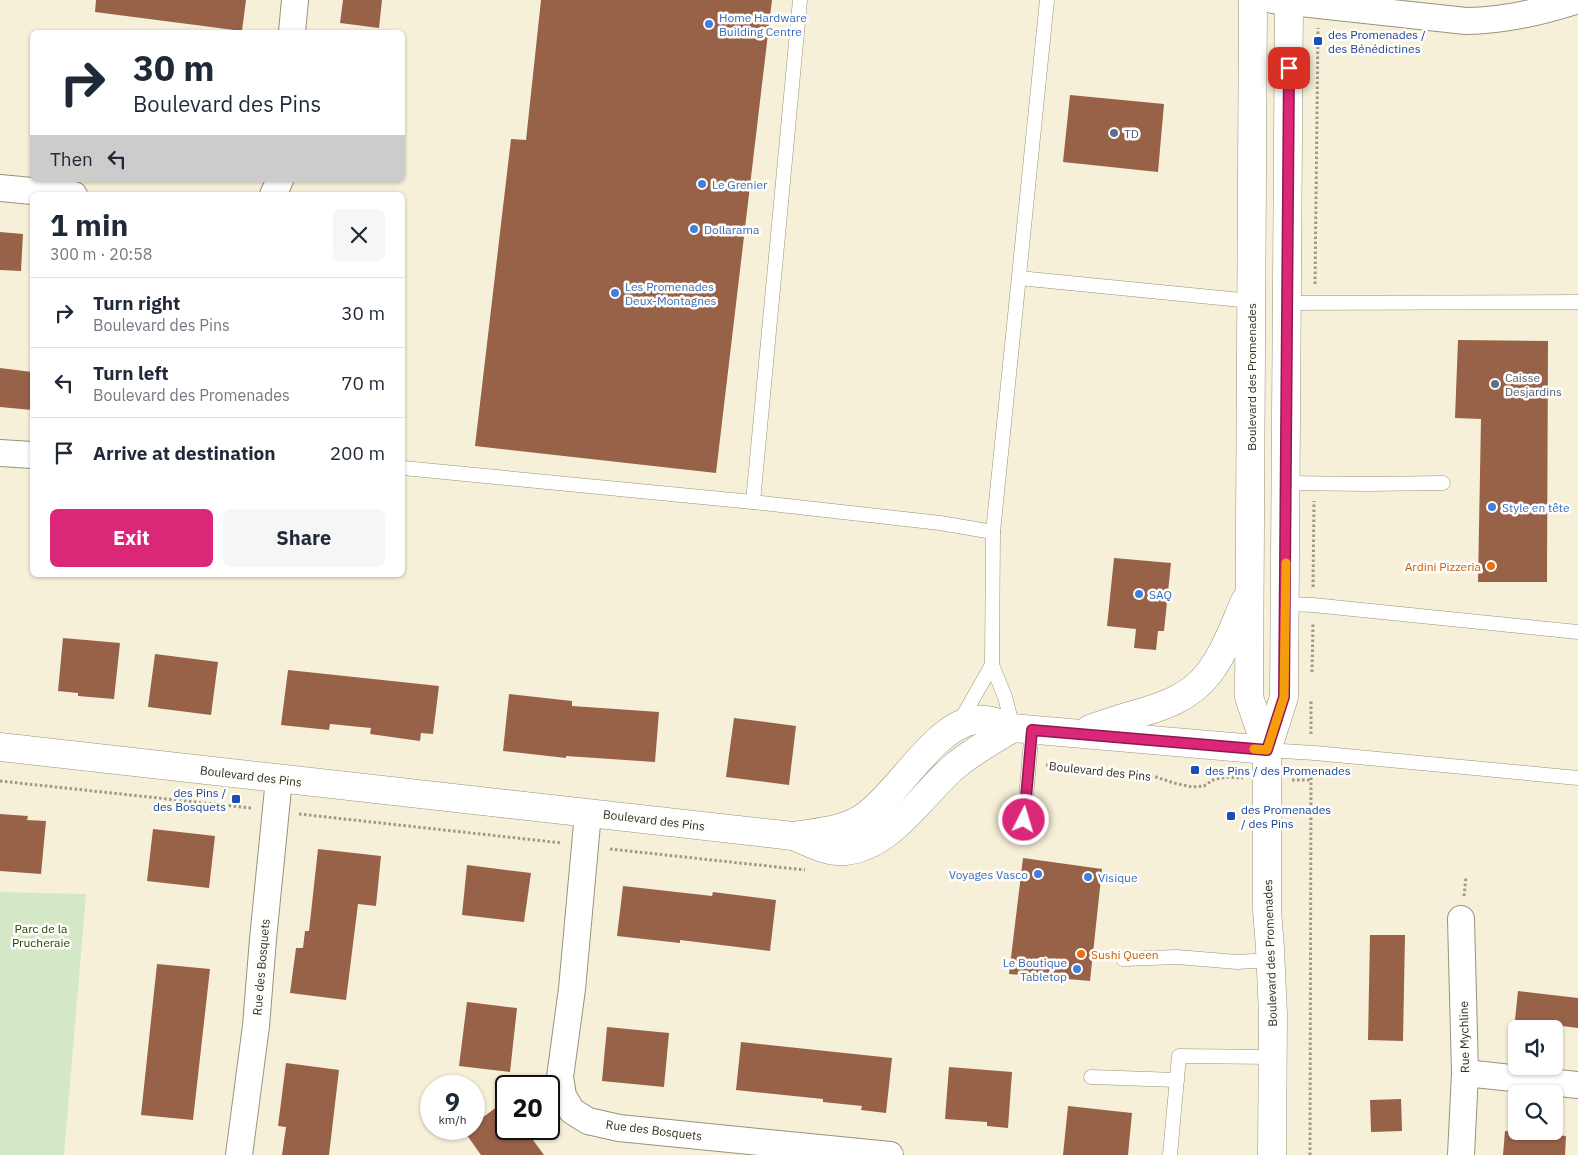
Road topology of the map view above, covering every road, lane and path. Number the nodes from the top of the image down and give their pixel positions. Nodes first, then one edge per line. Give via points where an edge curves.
1 (295, 0) edge
2 (800, 0) edge
3 (1047, 0) edge
4 (1253, 0) edge
5 (1578, 0) edge
6 (1284, 1) edge
7 (292, 30) edge
8 (1318, 34) dead end
9 (0, 188) edge
10 (42, 192) edge
11 (1018, 278) junction
12 (1315, 280) dead end
13 (1252, 301) junction
14 (1578, 302) edge
15 (1287, 303) junction
16 (0, 453) edge
17 (30, 455) edge
18 (405, 468) edge
19 (1286, 483) junction
20 (1443, 483) dead end
21 (753, 502) junction
22 (1314, 502) dead end
23 (993, 532) junction
24 (1313, 589) dead end
25 (1249, 592) junction
26 (1285, 604) junction
27 (1578, 632) edge
28 (992, 665) junction
29 (956, 727) junction
30 (1022, 729) junction
31 (1076, 733) junction
32 (0, 747) edge
33 (1267, 750) junction
34 (1040, 764) dead end
35 (1578, 778) edge
36 (279, 779) junction
37 (1217, 779) dead end
38 (1311, 780) dead end
39 (0, 781) edge
40 (253, 808) dead end
41 (588, 813) junction
42 (298, 814) dead end
43 (1024, 820) dead end
44 (793, 836) junction
45 (561, 843) dead end
46 (1460, 919) dead end
47 (1123, 960) dead end
48 (1271, 960) junction
49 (1273, 1057) junction
50 (1465, 1073) junction
51 (1091, 1076) dead end
52 (1177, 1080) junction
53 (1578, 1085) edge
54 (239, 1155) edge
55 (890, 1155) edge
56 (1170, 1155) edge
57 (1272, 1155) edge
58 (1310, 1155) edge
59 (1461, 1155) edge

1 - 7 street
2 - 21 lane
3 - 11 lane
4 - 13 street, Boulevard des Promenades
5 - 6 street via 1519,16 1478,21
6 - 15 street, Boulevard des Promenades
8 - 12 path
9 - 10 street
11 - 13 lane
11 - 23 lane
13 - 25 street, Boulevard des Promenades
14 - 15 lane
15 - 19 street, Boulevard des Promenades
16 - 17 street
18 - 21 lane
19 - 20 lane
19 - 26 street, Boulevard des Promenades
21 - 23 lane
22 - 24 path
23 - 28 lane
25 - 31 street via 1222,653 1199,684 1162,707
25 - 33 street, Boulevard des Promenades via 1248,697
26 - 27 lane
26 - 33 street, Boulevard des Promenades via 1284,697
28 - 29 lane
28 - 30 lane
29 - 30 street, Boulevard des Pins via 984,720
29 - 44 street, Boulevard des Pins via 933,745 877,807 862,819 840,827
30 - 31 street, Boulevard des Pins
30 - 43 lane
30 - 44 street via 977,749 894,828 870,844 837,852
31 - 33 street, Boulevard des Pins
32 - 36 street, Boulevard des Pins
33 - 35 lane
33 - 48 street, Boulevard des Promenades via 1267,910
34 - 37 path, Boulevard des Pins via 1150,775 1192,787 1204,786
36 - 41 street, Boulevard des Pins
36 - 54 street, Rue des Bosquets via 256,1026
38 - 58 path
39 - 40 path
41 - 44 street, Boulevard des Pins
41 - 55 street, Rue des Bosquets via 572,989 560,1078 563,1096 572,1112 588,1121 619,1128
42 - 45 path
46 - 50 street, Rue Mychline
47 - 48 lane via 1177,957 1237,962
48 - 49 street, Boulevard des Promenades
49 - 52 lane via 1179,1056
49 - 57 street, Boulevard des Promenades
50 - 53 street
50 - 59 street, Rue Mychline
51 - 52 lane
52 - 56 lane

